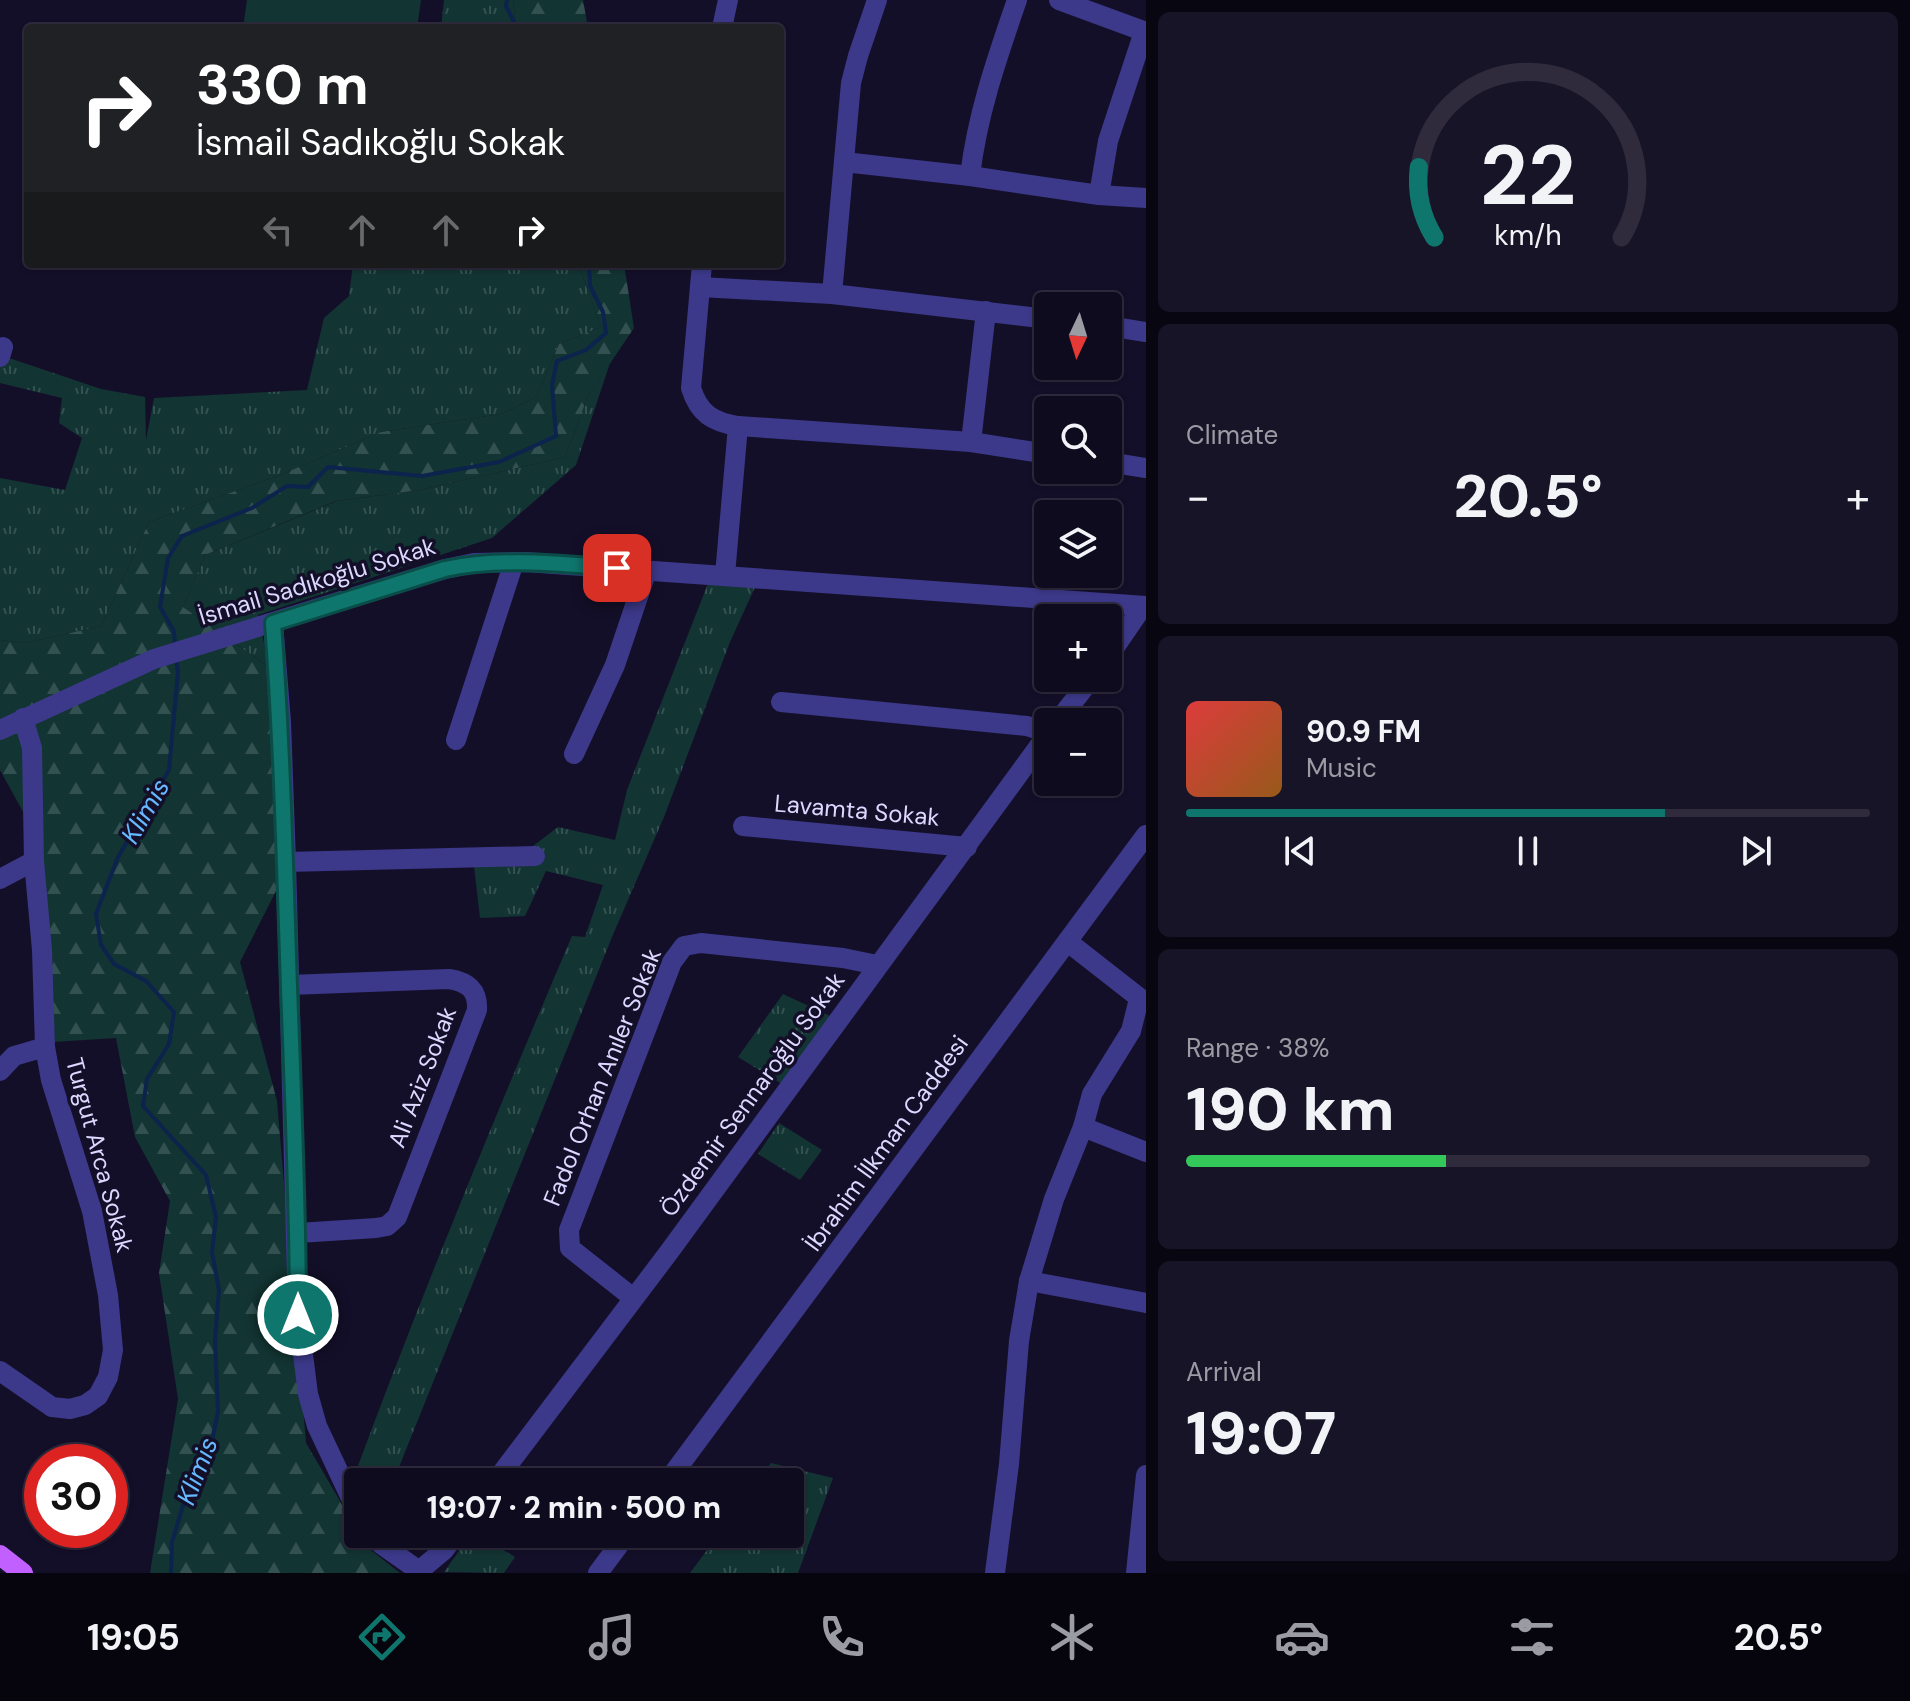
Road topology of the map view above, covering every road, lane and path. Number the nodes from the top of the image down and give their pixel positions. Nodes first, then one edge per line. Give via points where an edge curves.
1 (728, 0) edge
2 (877, 0) edge
3 (1017, 0) edge
4 (1059, 0) edge
5 (723, 24) edge
6 (1145, 32) edge
7 (844, 162) junction
8 (970, 176) junction
9 (1099, 195) junction
10 (1146, 198) edge
11 (702, 268) edge
12 (700, 287) junction
13 (832, 294) junction
14 (986, 311) junction
15 (1034, 317) edge
16 (1122, 328) edge
17 (1146, 332) edge
18 (738, 426) junction
19 (971, 442) junction
20 (1034, 452) edge
21 (1122, 464) edge
22 (1146, 468) edge
23 (514, 562) junction
24 (647, 570) junction
25 (725, 575) junction
26 (1145, 606) edge
27 (273, 623) junction
28 (1122, 640) edge
29 (1081, 692) edge
30 (781, 702) dead end
31 (1068, 708) edge
32 (23, 718) junction
33 (1034, 728) edge
34 (0, 730) edge
35 (456, 740) dead end
36 (1034, 753) edge
37 (574, 754) dead end
38 (743, 826) dead end
39 (1146, 835) edge
40 (967, 847) junction
41 (535, 856) dead end
42 (34, 861) junction
43 (286, 862) junction
44 (0, 879) edge
45 (1068, 942) junction
46 (877, 965) junction
47 (289, 985) junction
48 (1142, 1001) edge
49 (45, 1047) junction
50 (0, 1071) edge
51 (1083, 1127) junction
52 (1146, 1152) edge
53 (298, 1233) junction
54 (1029, 1281) junction
55 (632, 1297) junction
56 (1146, 1303) edge
57 (0, 1371) edge
58 (505, 1468) edge
59 (677, 1468) edge
60 (1146, 1475) edge
61 (344, 1483) edge
62 (387, 1548) edge
63 (446, 1548) edge
64 (617, 1548) edge
65 (0, 1555) edge
66 (420, 1572) edge
67 (23, 1573) edge
68 (598, 1573) edge
69 (995, 1573) edge
70 (1136, 1573) edge

1 - 5 street
2 - 7 street via 851,83
3 - 8 street via 990,78
4 - 6 street
6 - 9 street via 1108,141
7 - 8 street
7 - 13 street
8 - 9 street
9 - 10 street
11 - 12 street
12 - 13 street
12 - 18 street via 691,388 708,417
13 - 14 street
14 - 15 street
14 - 19 street
16 - 17 street
18 - 19 street
18 - 25 street
19 - 20 street
21 - 22 street
23 - 24 street, İsmail Sadıkoğlu Sokak
23 - 27 street, İsmail Sadıkoğlu Sokak via 445,569
23 - 35 street
24 - 25 street, İsmail Sadıkoğlu Sokak
24 - 37 street via 615,665
25 - 26 street, İsmail Sadıkoğlu Sokak
26 - 28 street
27 - 32 street, İsmail Sadıkoğlu Sokak via 154,659
27 - 43 street
29 - 31 street
30 - 33 street
32 - 34 street, İsmail Sadıkoğlu Sokak
32 - 42 street, Turgut Arca Sokak via 32,748
36 - 40 street, Özdemir Sennaroğlu Sokak
38 - 40 street, Lavamta Sokak
39 - 45 street, İbrahim İlkman Caddesi
40 - 46 street, Özdemir Sennaroğlu Sokak
41 - 43 street
42 - 44 street
42 - 49 street, Turgut Arca Sokak
43 - 47 street
45 - 48 street
45 - 59 street, İbrahim İlkman Caddesi
46 - 55 street, Özdemir Sennaroğlu Sokak
46 - 55 street, Fadol Orhan Anıler Sokak via 701,943 684,946 672,962 569,1230 570,1248
47 - 53 street
47 - 53 street, Ali Aziz Sokak via 449,979 468,985 477,998 477,1010 397,1217 376,1228
48 - 51 street via 1131,1031 1092,1094
49 - 50 street via 14,1056
49 - 57 street, Turgut Arca Sokak via 92,1211 113,1350 98,1396 70,1409 52,1407
51 - 52 street
51 - 54 street
53 - 61 street via 298,1315 308,1394
54 - 56 street
54 - 69 street
55 - 58 street, Özdemir Sennaroğlu Sokak
60 - 70 street
62 - 66 street
63 - 66 street
64 - 68 street
65 - 67 main road

